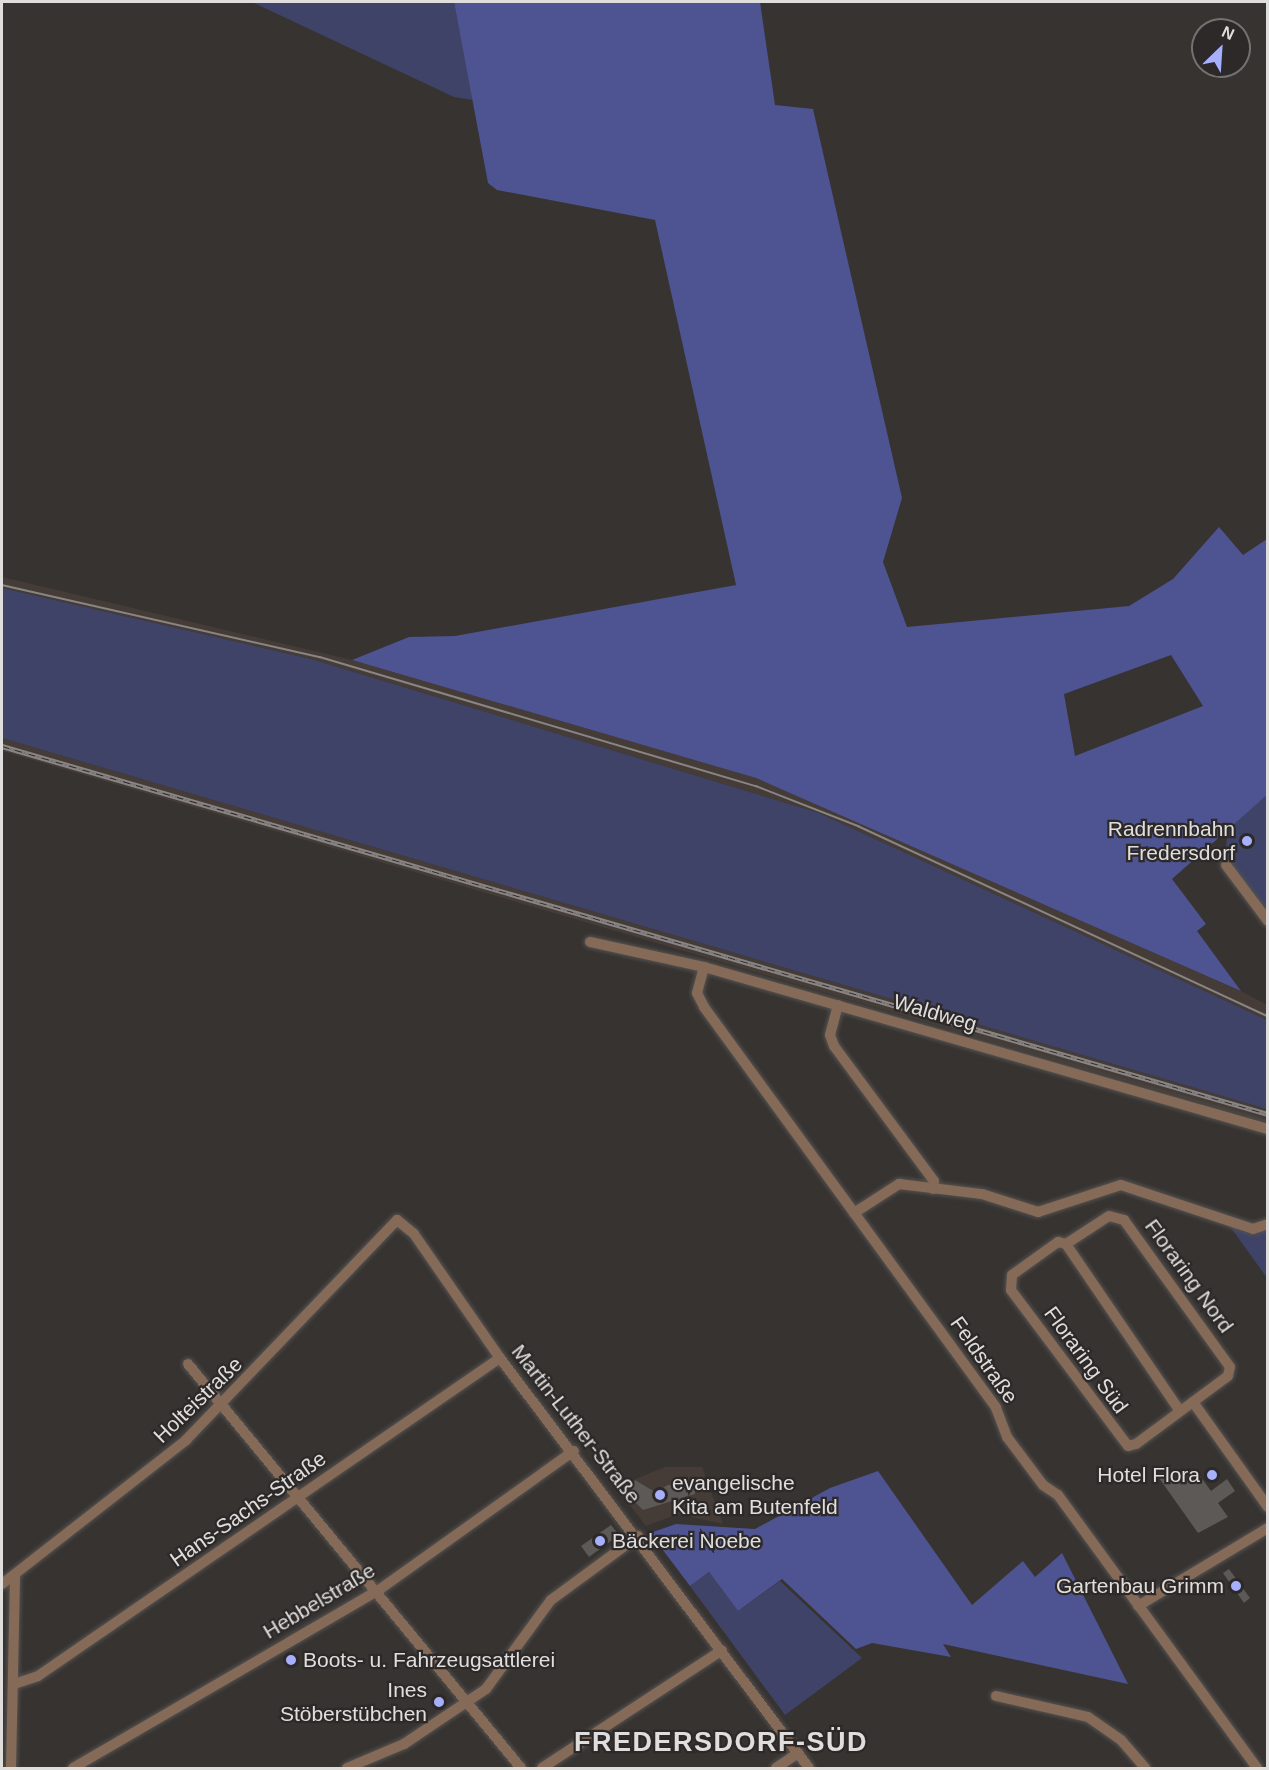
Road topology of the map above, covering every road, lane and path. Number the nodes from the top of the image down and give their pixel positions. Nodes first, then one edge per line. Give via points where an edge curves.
1 (1226, 865) dead end
2 (1268, 921) edge
3 (590, 942) dead end
4 (704, 967) junction
5 (838, 1005) junction
6 (1268, 1129) edge
7 (933, 1189) junction
8 (854, 1213) junction
9 (397, 1220) joint
10 (1268, 1224) edge
11 (1062, 1243) junction
12 (500, 1358) junction
13 (188, 1364) dead end
14 (1193, 1402) junction
15 (222, 1407) junction
16 (1180, 1411) junction
17 (574, 1451) junction
18 (299, 1498) junction
19 (1268, 1507) edge
20 (1268, 1528) edge
21 (638, 1536) junction
22 (15, 1575) junction
23 (2, 1584) edge
24 (376, 1592) junction
25 (1138, 1606) junction
26 (722, 1650) junction
27 (14, 1684) junction
28 (996, 1696) dead end
29 (468, 1703) junction
30 (798, 1753) junction
31 (11, 1768) edge
32 (73, 1768) edge
33 (347, 1768) edge
34 (521, 1768) edge
35 (542, 1768) edge
36 (776, 1768) edge
37 (809, 1768) edge
38 (1144, 1768) edge
39 (1257, 1768) edge

1 - 2 street
3 - 4 street, Waldweg
4 - 5 street, Waldweg
4 - 8 street, Feldstraße via 698,998
5 - 6 street, Waldweg
5 - 7 street via 830,1035 834,1046 934,1181
7 - 8 street via 891,1186
7 - 10 street via 982,1194 1038,1212 1121,1185 1253,1229
8 - 25 street, Feldstraße via 996,1408 1013,1445 1043,1485 1058,1495
9 - 12 street, Martin-Luther-Straße via 414,1234
9 - 15 street, Holteistraße
11 - 14 street, Floraring Nord via 1109,1216 1124,1220 1230,1367 1228,1376
11 - 16 street
11 - 16 street, Floraring Süd via 1012,1275 1011,1290 1123,1444 1136,1444
12 - 17 street, Martin-Luther-Straße
12 - 18 street, Hans-Sachs-Straße
13 - 15 street
14 - 16 street, Floraring Süd
14 - 19 street
15 - 18 street
15 - 22 street, Holteistraße via 125,1492
17 - 21 street, Martin-Luther-Straße
17 - 24 street, Hebbelstraße
18 - 24 street
18 - 27 street, Hans-Sachs-Straße via 38,1676
20 - 25 street
21 - 26 street, Martin-Luther-Straße
21 - 29 street via 551,1600 495,1681
22 - 23 street, Holteistraße
22 - 27 street
24 - 29 street
24 - 32 street, Hebbelstraße
25 - 39 street, Feldstraße
26 - 30 street, Martin-Luther-Straße
26 - 35 street
27 - 31 street
28 - 38 street via 1088,1717 1121,1740
29 - 33 street via 404,1744
29 - 34 street
30 - 36 street
30 - 37 street, Martin-Luther-Straße

